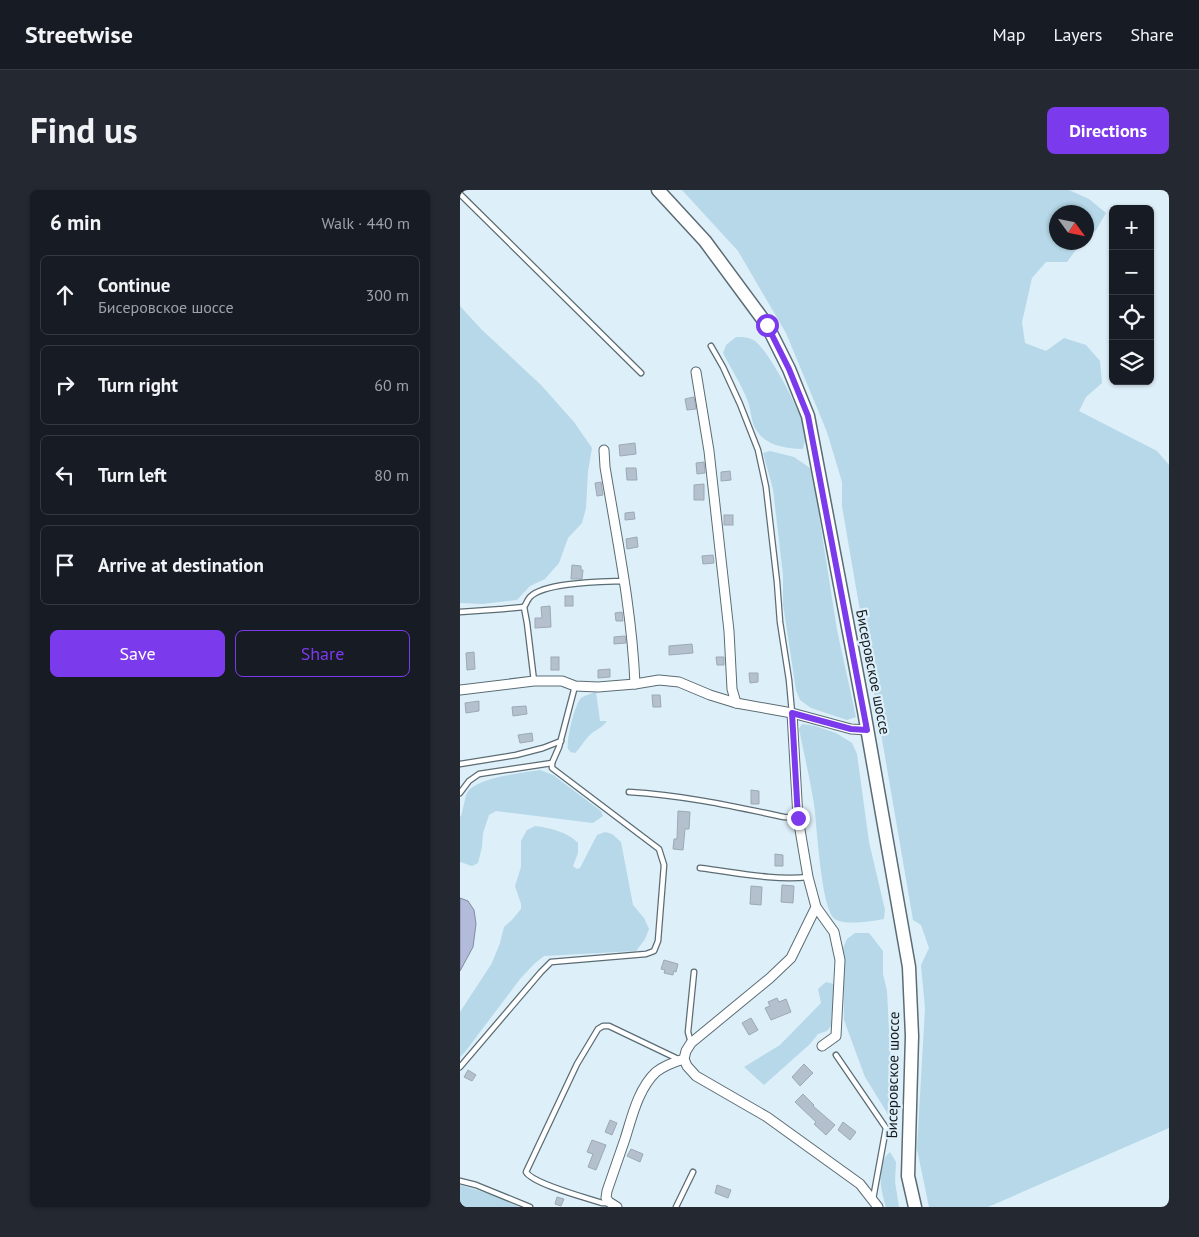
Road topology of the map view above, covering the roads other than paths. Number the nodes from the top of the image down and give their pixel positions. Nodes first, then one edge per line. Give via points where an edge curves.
1 (658, 190) edge
2 (460, 194) edge
3 (711, 346) dead end
4 (696, 372) dead end
5 (641, 373) dead end
6 (604, 450) dead end
7 (624, 581) junction
8 (524, 607) junction
9 (460, 612) edge
10 (534, 681) junction
11 (635, 684) junction
12 (576, 686) junction
13 (460, 690) edge
14 (736, 703) junction
15 (792, 713) junction
16 (867, 730) junction
17 (561, 741) junction
18 (552, 763) junction
19 (460, 764) edge
20 (629, 792) dead end
21 (460, 793) edge
22 (798, 818) junction
23 (700, 868) dead end
24 (808, 877) junction
25 (816, 907) junction
26 (694, 972) dead end
27 (691, 1042) junction
28 (822, 1046) dead end
29 (836, 1056) dead end
30 (682, 1059) junction
31 (460, 1067) edge
32 (693, 1172) dead end
33 (460, 1181) edge
34 (875, 1204) edge
35 (613, 1205) edge
36 (530, 1207) edge
37 (676, 1207) edge
38 (915, 1207) edge

1 - 16 main road, Бисеровское шоссе via 705,241 767,325 799,392 808,416
2 - 5 lane
3 - 15 lane via 723,366 758,450 766,487
4 - 14 street via 709,450
6 - 7 street
7 - 8 lane via 563,585 540,591 530,597
7 - 11 street
8 - 9 lane
8 - 10 lane
10 - 12 street via 562,681
10 - 13 street
11 - 12 street
11 - 14 street via 659,680 679,682
12 - 17 lane
14 - 15 street
15 - 16 street via 851,729
15 - 22 street
16 - 38 main road, Бисеровское шоссе via 909,967 912,1036 908,1176
17 - 18 lane
17 - 19 lane via 516,755
18 - 21 lane via 479,774
18 - 31 lane via 552,768 659,849 664,865 658,940 654,951 646,954 551,962
20 - 22 lane via 694,799
22 - 24 street
23 - 24 lane
24 - 25 street
25 - 27 street via 791,958
25 - 28 street via 834,932 840,960 836,1036
26 - 27 lane via 688,1032
27 - 30 street
29 - 34 lane via 886,1128
30 - 34 street via 696,1076 767,1117 860,1184
30 - 35 street via 655,1074 643,1090 607,1191 606,1198
30 - 35 lane via 609,1026 598,1029 577,1064 526,1172 558,1189
32 - 37 lane
33 - 36 lane

